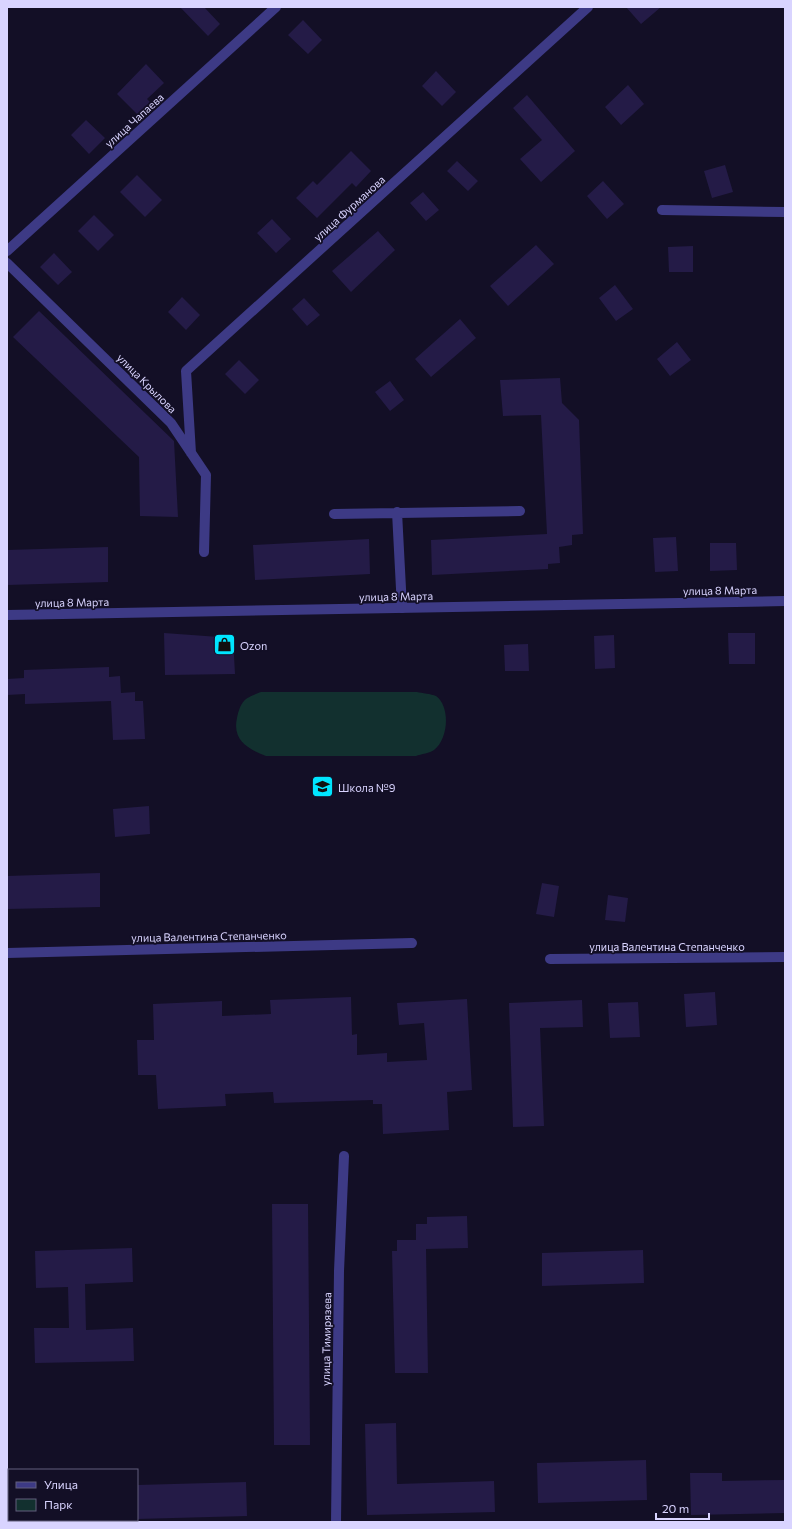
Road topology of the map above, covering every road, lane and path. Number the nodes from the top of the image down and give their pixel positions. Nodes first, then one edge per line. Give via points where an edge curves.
1 (276, 7) edge
2 (588, 7) edge
3 (662, 210) dead end
4 (785, 212) edge
5 (7, 251) edge
6 (7, 263) edge
7 (191, 453) junction
8 (520, 511) dead end
9 (397, 512) junction
10 (334, 514) dead end
11 (204, 552) dead end
12 (785, 601) edge
13 (402, 608) junction
14 (7, 615) edge
15 (412, 944) dead end
16 (7, 953) edge
17 (785, 957) edge
18 (550, 959) dead end
19 (344, 1156) dead end
20 (336, 1522) edge

1 - 5 street, улица Чапаева
2 - 7 street, улица Фурманова via 186,371
3 - 4 street
6 - 7 street, улица Крылова via 171,423
7 - 11 street, улица Крылова via 206,475
8 - 9 street
9 - 10 street
9 - 13 street
12 - 13 street, улица 8 Марта
13 - 14 street, улица 8 Марта
15 - 16 street, улица Валентина Степанченко
17 - 18 street, улица Валентина Степанченко
19 - 20 street, улица Тимирязева via 339,1271

